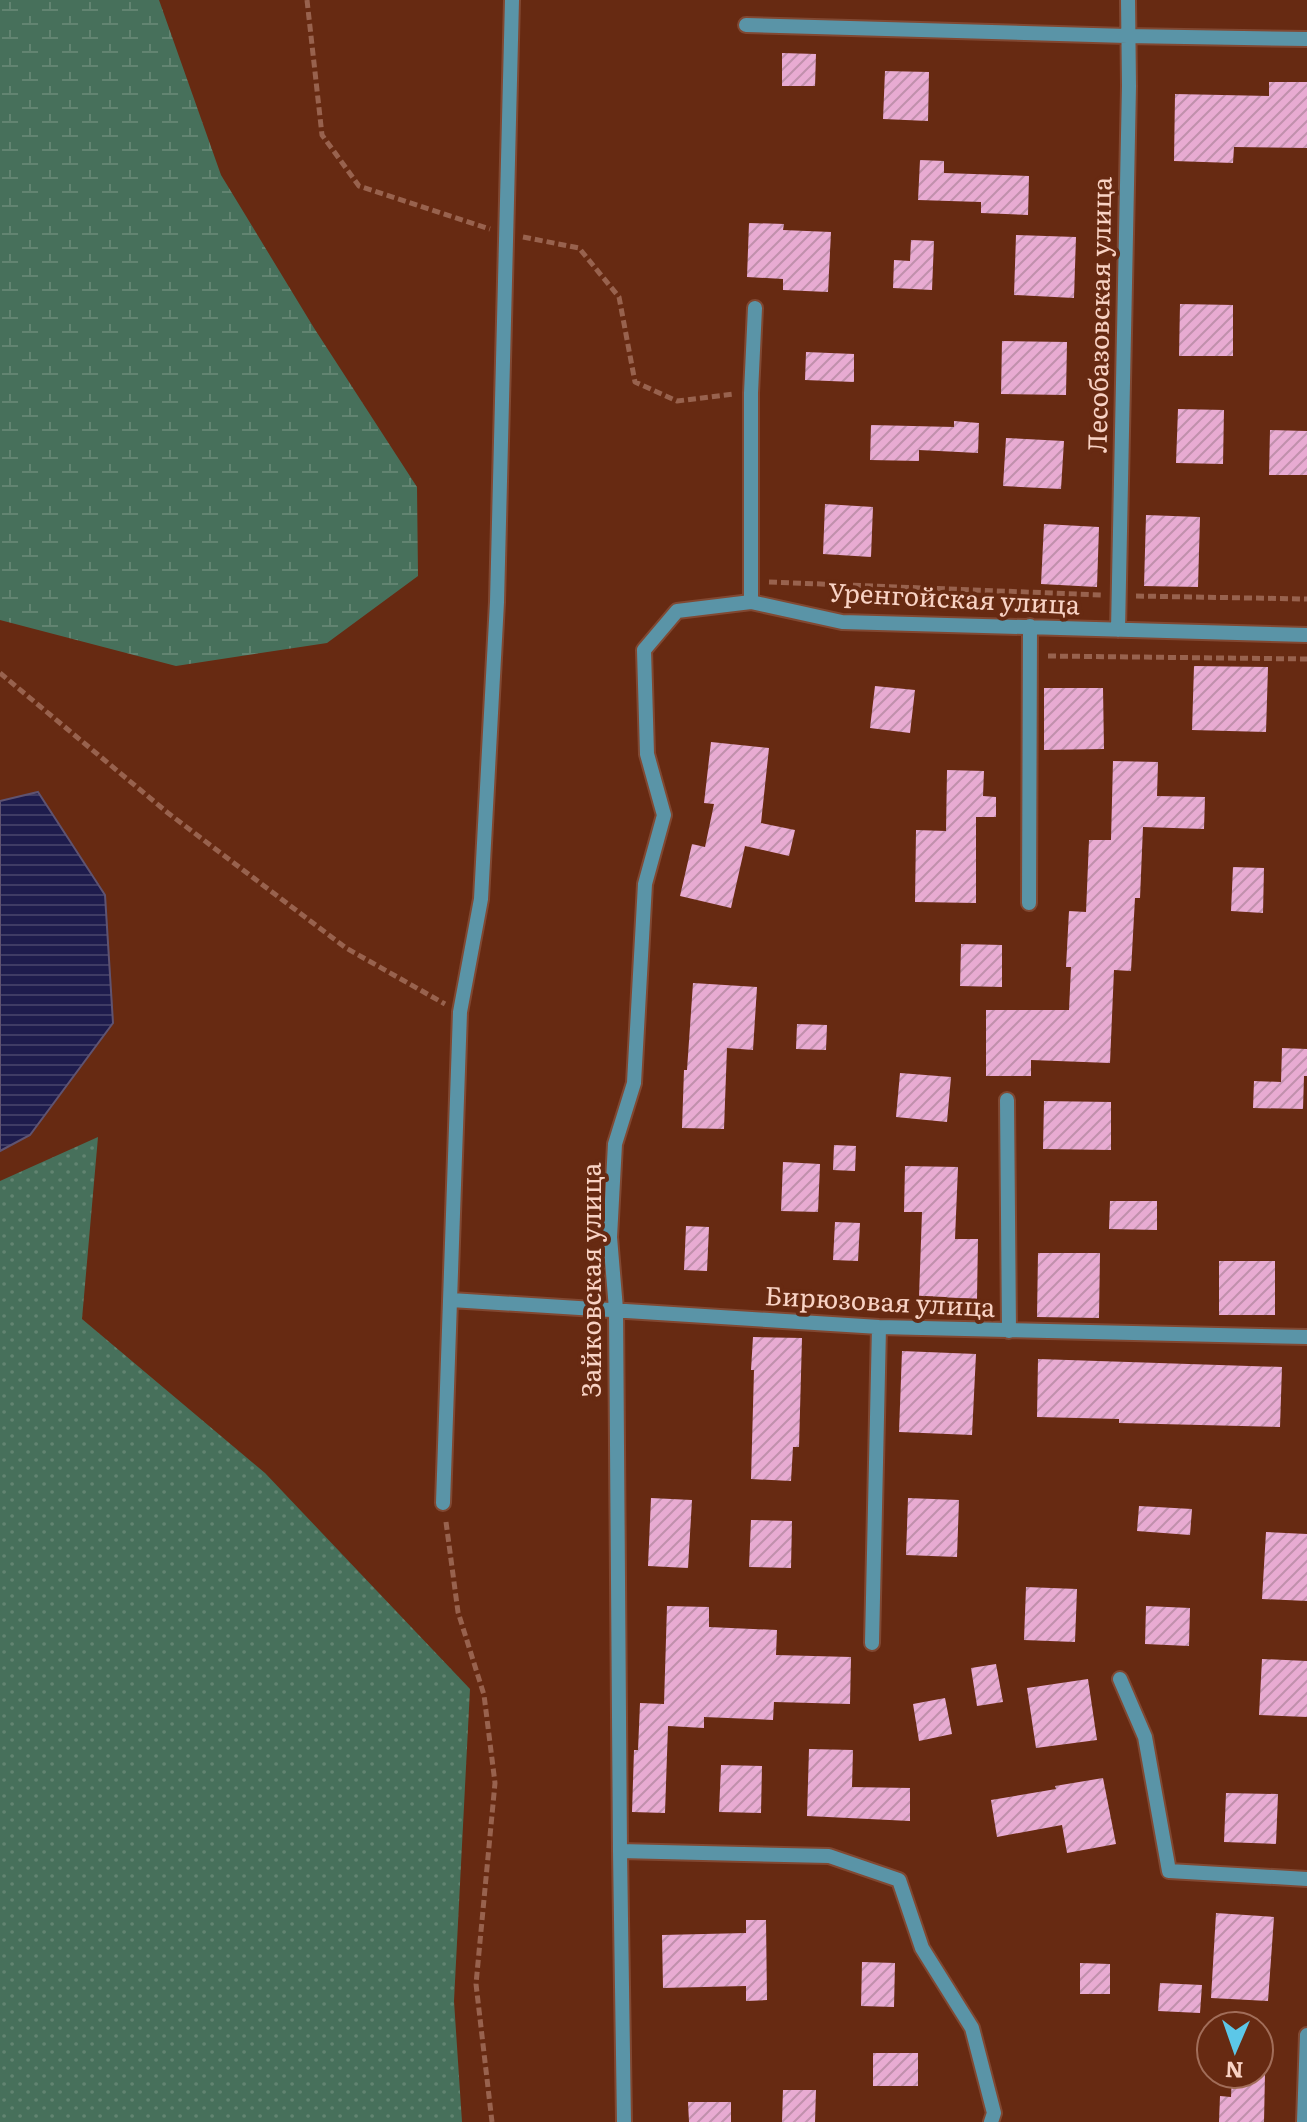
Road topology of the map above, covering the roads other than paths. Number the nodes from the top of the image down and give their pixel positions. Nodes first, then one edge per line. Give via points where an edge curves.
1 (512, 0) edge
2 (1128, 0) edge
3 (746, 25) dead end
4 (1127, 36) junction
5 (1307, 39) edge
6 (755, 308) dead end
7 (751, 602) junction
8 (1030, 626) junction
9 (1118, 630) junction
10 (1307, 635) edge
11 (1029, 903) dead end
12 (1007, 1100) dead end
13 (451, 1300) junction
14 (616, 1309) junction
15 (879, 1327) junction
16 (1009, 1331) junction
17 (1307, 1337) edge
18 (443, 1503) road end
19 (872, 1643) dead end
20 (1120, 1679) dead end
21 (620, 1851) junction
22 (1307, 1879) edge
23 (1307, 2035) edge
24 (624, 2122) edge
25 (991, 2122) edge
26 (1304, 2122) edge

1 - 13 street via 497,602 481,899 460,1012
2 - 4 street, Лесобазовская улица
3 - 4 street
4 - 5 street
4 - 9 street, Лесобазовская улица
6 - 7 street
7 - 8 street, Уренгойская улица via 842,622
7 - 14 street, Зайковская улица via 677,611 644,650 647,754 664,815 645,884 634,1083 615,1144 610,1237
8 - 9 street, Уренгойская улица
8 - 11 street
9 - 10 street, Уренгойская улица
12 - 16 street
13 - 14 street, Бирюзовая улица
13 - 18 street
14 - 15 street, Бирюзовая улица
14 - 21 street, Зайковская улица
15 - 16 street, Бирюзовая улица
15 - 19 street
16 - 17 street, Бирюзовая улица
20 - 22 street via 1145,1737 1169,1871
21 - 24 street, Зайковская улица
21 - 25 street via 829,1856 899,1880 922,1948 972,2028 994,2113
23 - 26 street

